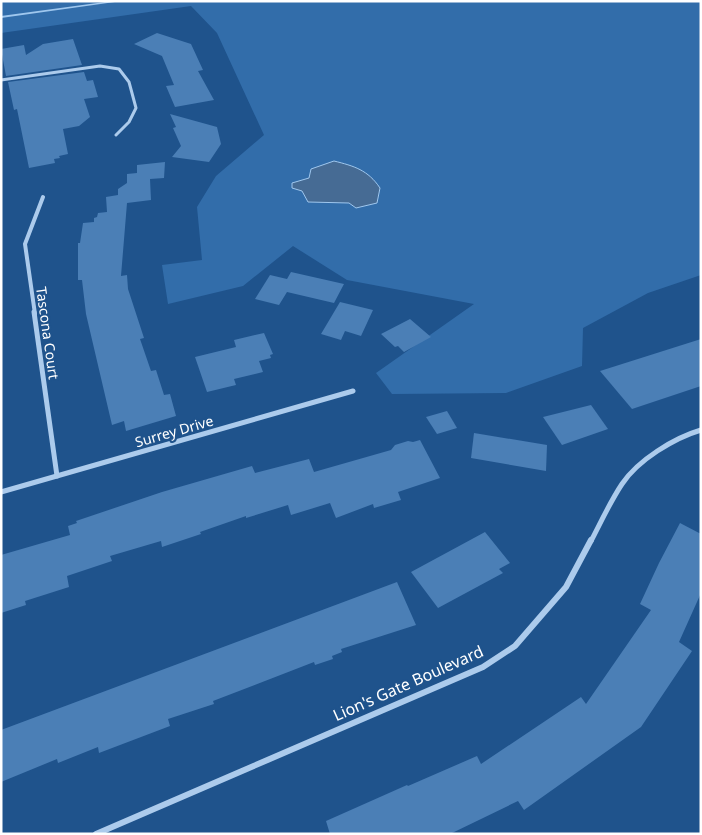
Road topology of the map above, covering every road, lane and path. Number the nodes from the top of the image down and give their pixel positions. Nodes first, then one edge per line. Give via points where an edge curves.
1 (1, 80) edge
2 (116, 134) dead end
3 (43, 197) dead end
4 (353, 391) dead end
5 (701, 430) edge
6 (57, 476) junction
7 (1, 492) edge
8 (96, 834) edge

1 - 2 street via 100,66 119,69 129,82 136,108 129,122
3 - 6 street, Tascona Court via 25,244
4 - 6 street, Surrey Drive
5 - 8 street, Lion's Gate Boulevard via 684,435 652,454 623,482 566,587 515,646 483,667
6 - 7 street, Surrey Drive

